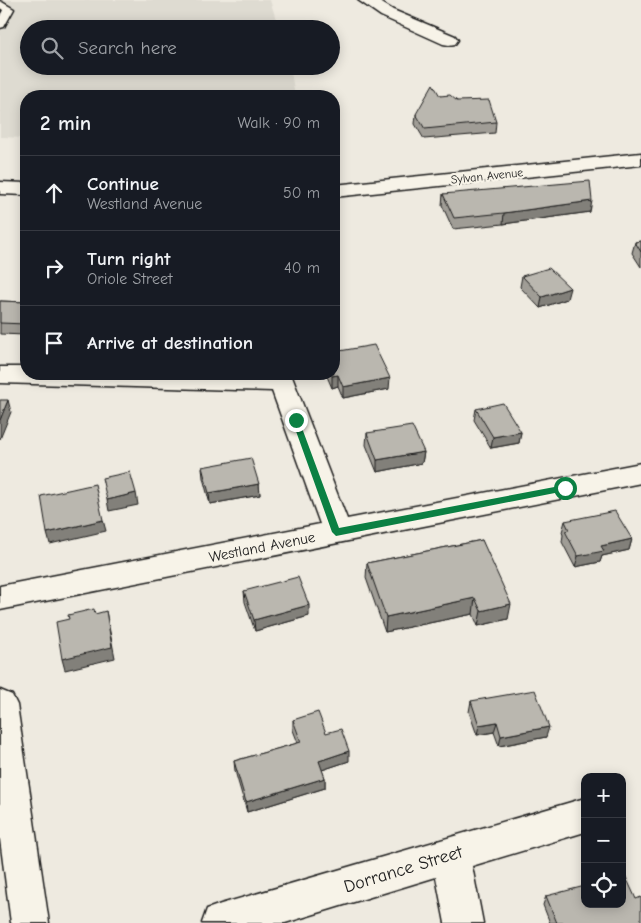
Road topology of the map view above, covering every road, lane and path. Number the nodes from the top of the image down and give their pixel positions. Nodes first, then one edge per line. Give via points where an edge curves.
1 (366, 0) edge
2 (0, 4) edge
3 (0, 25) edge
4 (449, 40) dead end
5 (641, 159) edge
6 (0, 188) edge
7 (20, 189) edge
8 (340, 190) edge
9 (0, 375) edge
10 (20, 375) edge
11 (281, 380) edge
12 (641, 473) edge
13 (336, 532) junction
14 (0, 598) edge
15 (0, 705) edge
16 (581, 816) edge
17 (451, 855) junction
18 (30, 923) edge
19 (221, 923) edge
20 (464, 923) edge

1 - 4 street via 387,13
2 - 3 lane via 9,9
5 - 8 street, Sylvan Avenue
6 - 7 street
9 - 10 street
11 - 13 street
12 - 13 street, Westland Avenue
13 - 14 street, Westland Avenue
15 - 18 street
16 - 17 street, Dorrance Street
17 - 19 street, Dorrance Street
17 - 20 street

